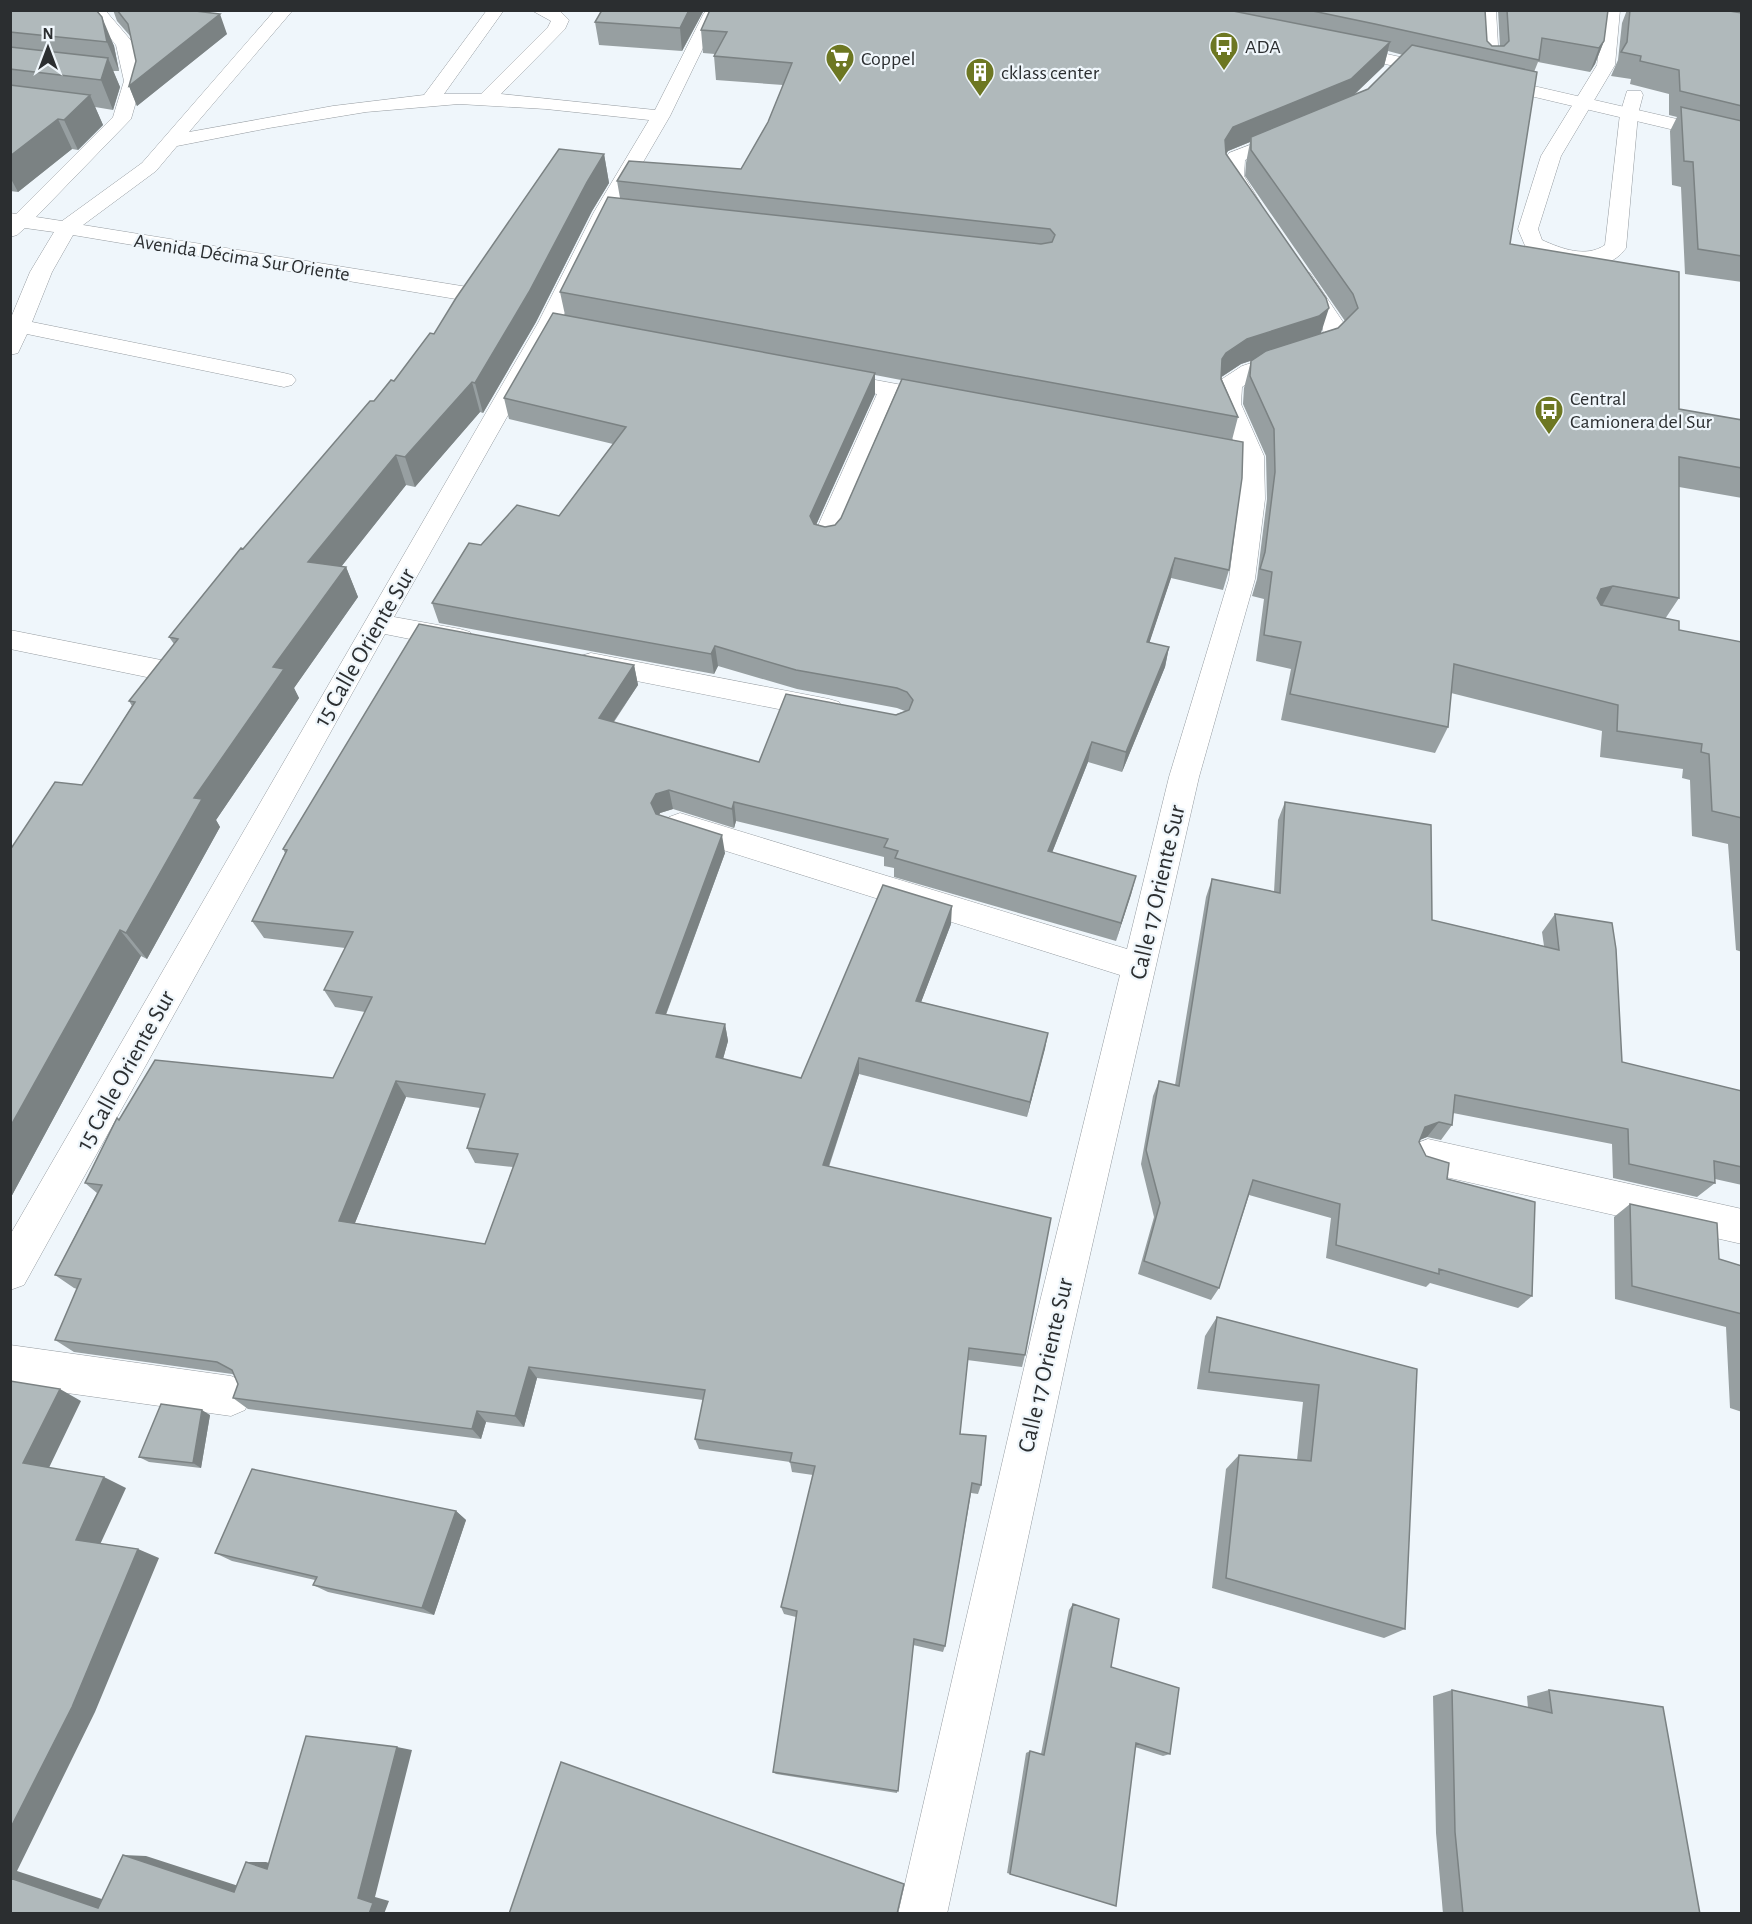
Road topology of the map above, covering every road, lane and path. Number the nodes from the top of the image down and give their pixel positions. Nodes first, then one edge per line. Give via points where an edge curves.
1 (95, 10) edge
2 (285, 10) edge
3 (496, 10) edge
4 (539, 10) edge
5 (1487, 10) edge
6 (1591, 12) edge
7 (712, 13) edge
8 (1616, 14) edge
9 (1338, 31) edge
10 (1321, 44) edge
11 (1399, 53) junction
12 (1490, 63) junction
13 (1511, 68) edge
14 (1466, 70) junction
15 (111, 78) dead end
16 (1385, 78) edge
17 (133, 81) junction
18 (1574, 81) dead end
19 (1595, 86) junction
20 (486, 99) junction
21 (429, 100) junction
22 (1655, 100) dead end
23 (1581, 103) junction
24 (1631, 105) junction
25 (100, 116) edge
26 (662, 116) junction
27 (122, 119) junction
28 (1312, 128) edge
29 (1742, 140) edge
30 (174, 141) junction
31 (1259, 216) edge
32 (14, 223) edge
33 (67, 227) junction
34 (1292, 264) edge
35 (474, 295) edge
36 (20, 326) junction
37 (10, 348) edge
38 (811, 375) edge
39 (284, 380) dead end
40 (891, 390) junction
41 (961, 403) edge
42 (826, 537) edge
43 (377, 623) junction
44 (10, 639) edge
45 (481, 642) edge
46 (561, 658) edge
47 (166, 671) edge
48 (850, 713) edge
49 (672, 823) edge
50 (1139, 967) junction
51 (1428, 1156) edge
52 (1742, 1227) edge
53 (10, 1272) edge
54 (10, 1365) edge
55 (231, 1396) edge
56 (922, 1914) edge

1 - 17 street via 125,44
2 - 30 street
3 - 21 street
4 - 20 street via 560,20 556,29
5 - 12 street
6 - 8 street
7 - 26 street, 15 Calle Oriente Sur
8 - 19 street via 1606,65
9 - 11 street
10 - 11 street
11 - 14 street
11 - 16 street
12 - 13 street
12 - 14 street
14 - 23 street
15 - 17 street
17 - 27 street
18 - 19 street
19 - 23 street
19 - 24 street
20 - 21 street
20 - 26 street
21 - 30 street
22 - 24 street
23 - 24 street
23 - 24 street via 1551,156 1528,229 1533,244 1559,255 1599,259 1615,248
24 - 29 street
25 - 27 street
26 - 43 street, 15 Calle Oriente Sur via 560,326
27 - 32 street
28 - 31 street via 1236,157 1233,177
30 - 33 street via 149,167
32 - 33 street, Avenida Décima Sur Oriente
33 - 35 street, Avenida Décima Sur Oriente
33 - 36 street via 41,272
34 - 50 street, Calle 17 Oriente Sur via 1332,322 1336,336 1321,348 1250,371 1230,384 1229,404 1252,499 1242,579 1184,777
36 - 37 street
36 - 39 street
38 - 40 street
40 - 41 street
40 - 42 street
43 - 45 street
43 - 53 street, 15 Calle Oriente Sur
44 - 47 street
46 - 48 street
49 - 50 street
50 - 56 street, Calle 17 Oriente Sur via 1048,1349
51 - 52 street
54 - 55 street

